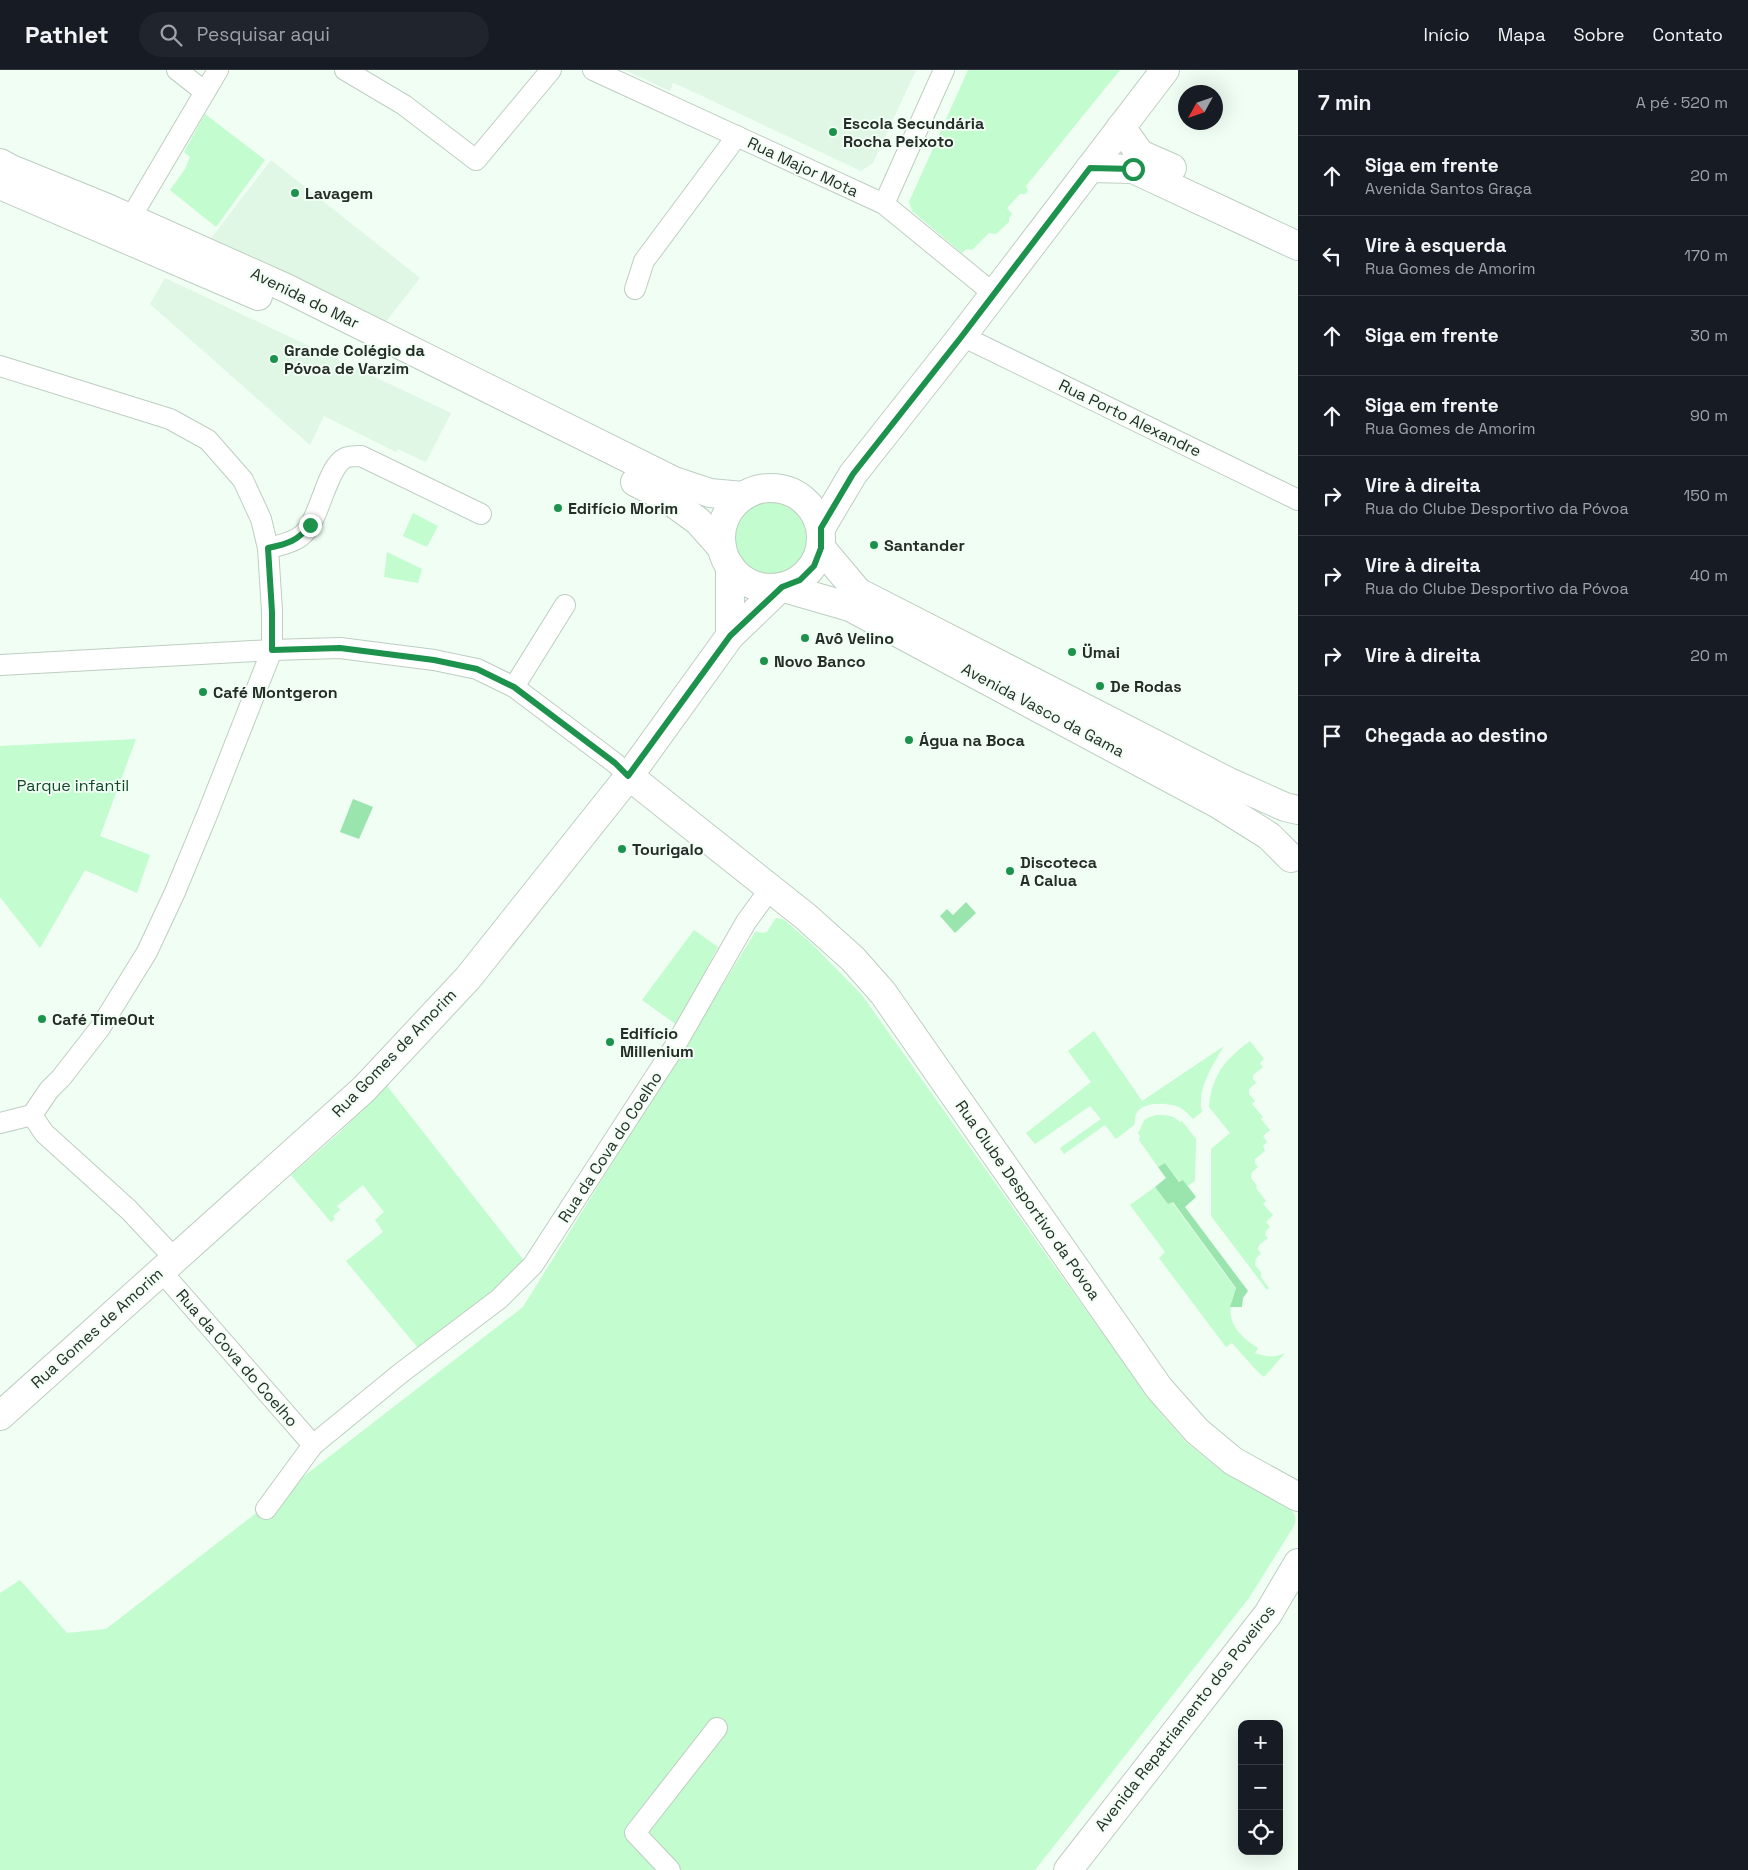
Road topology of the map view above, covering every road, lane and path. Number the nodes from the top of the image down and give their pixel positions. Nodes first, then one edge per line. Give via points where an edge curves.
1 (177, 70) edge
2 (218, 70) edge
3 (345, 70) edge
4 (551, 70) edge
5 (593, 70) edge
6 (944, 70) edge
7 (1165, 70) edge
8 (205, 92) junction
9 (1121, 127) junction
10 (737, 136) junction
11 (0, 163) edge
12 (1090, 168) junction
13 (0, 185) edge
14 (884, 204) junction
15 (130, 219) junction
16 (1298, 227) edge
17 (1298, 246) edge
18 (635, 289) dead end
19 (994, 294) junction
20 (962, 336) junction
21 (0, 366) edge
22 (853, 474) junction
23 (743, 496) junction
24 (799, 496) junction
25 (1298, 500) edge
26 (481, 514) dead end
27 (821, 538) junction
28 (268, 548) junction
29 (726, 557) junction
30 (782, 587) junction
31 (565, 605) dead end
32 (730, 636) junction
33 (272, 650) junction
34 (0, 665) edge
35 (514, 687) junction
36 (628, 776) junction
37 (1298, 810) edge
38 (1298, 822) edge
39 (1295, 863) edge
40 (770, 889) junction
41 (32, 1115) junction
42 (0, 1123) edge
43 (168, 1265) junction
44 (0, 1416) edge
45 (313, 1445) junction
46 (1298, 1497) edge
47 (266, 1509) dead end
48 (1298, 1563) edge
49 (717, 1728) dead end
50 (670, 1870) edge
51 (1068, 1870) edge

1 - 8 street
2 - 8 street
3 - 4 street via 404,104 476,160
5 - 10 street, Rua Major Mota
6 - 14 street
7 - 9 main road
8 - 15 street
9 - 12 main road
9 - 16 main road via 1140,154
10 - 14 street, Rua Major Mota
10 - 18 street via 644,261
11 - 15 main road, Avenida do Mar
12 - 17 main road via 1133,169
12 - 19 main road
13 - 29 main road, Avenida do Mar via 310,320 665,497 698,521
14 - 19 street, Rua Major Mota
15 - 23 main road, Avenida do Mar via 286,288 674,481 710,493
19 - 20 main road
20 - 22 main road
20 - 25 street, Rua Porto Alexandre
21 - 28 street via 170,418 208,440 243,480 261,519
22 - 24 main road
22 - 27 main road
23 - 24 main road via 761,488 781,488
23 - 29 main road via 730,510 722,528
24 - 27 main road via 813,510
26 - 28 street via 361,456 345,458 337,466 302,536
27 - 30 main road via 814,566 800,580
27 - 37 main road, Avenida Vasco da Gama via 858,592 1229,782 1285,808
28 - 33 street
29 - 30 main road via 744,580 762,587
29 - 32 main road
30 - 32 main road, Rua Gomes de Amorim
30 - 39 main road, Avenida Vasco da Gama via 859,612 1218,804 1269,836
31 - 35 street
32 - 36 main road, Rua Gomes de Amorim
33 - 34 street
33 - 35 street via 340,648 434,660 477,669
33 - 41 street via 204,823 147,952 100,1028
35 - 36 street
36 - 40 main road
36 - 43 main road, Rua Gomes de Amorim via 468,978 370,1082
38 - 39 main road via 1289,839
40 - 45 street, Rua da Cova do Coelho via 746,922 675,1046 534,1265 499,1299
40 - 46 main road, Rua Clube Desportivo da Póvoa via 853,959 883,993 1159,1388 1184,1417 1233,1461
41 - 42 street
41 - 43 street, Rua da Cova do Coelho via 44,1133 129,1210
43 - 44 main road, Rua Gomes de Amorim
43 - 45 street, Rua da Cova do Coelho
45 - 47 street, Rua da Cova do Coelho
48 - 51 main road, Avenida Repatriamento dos Poveiros via 1268,1614
49 - 50 street via 635,1833

